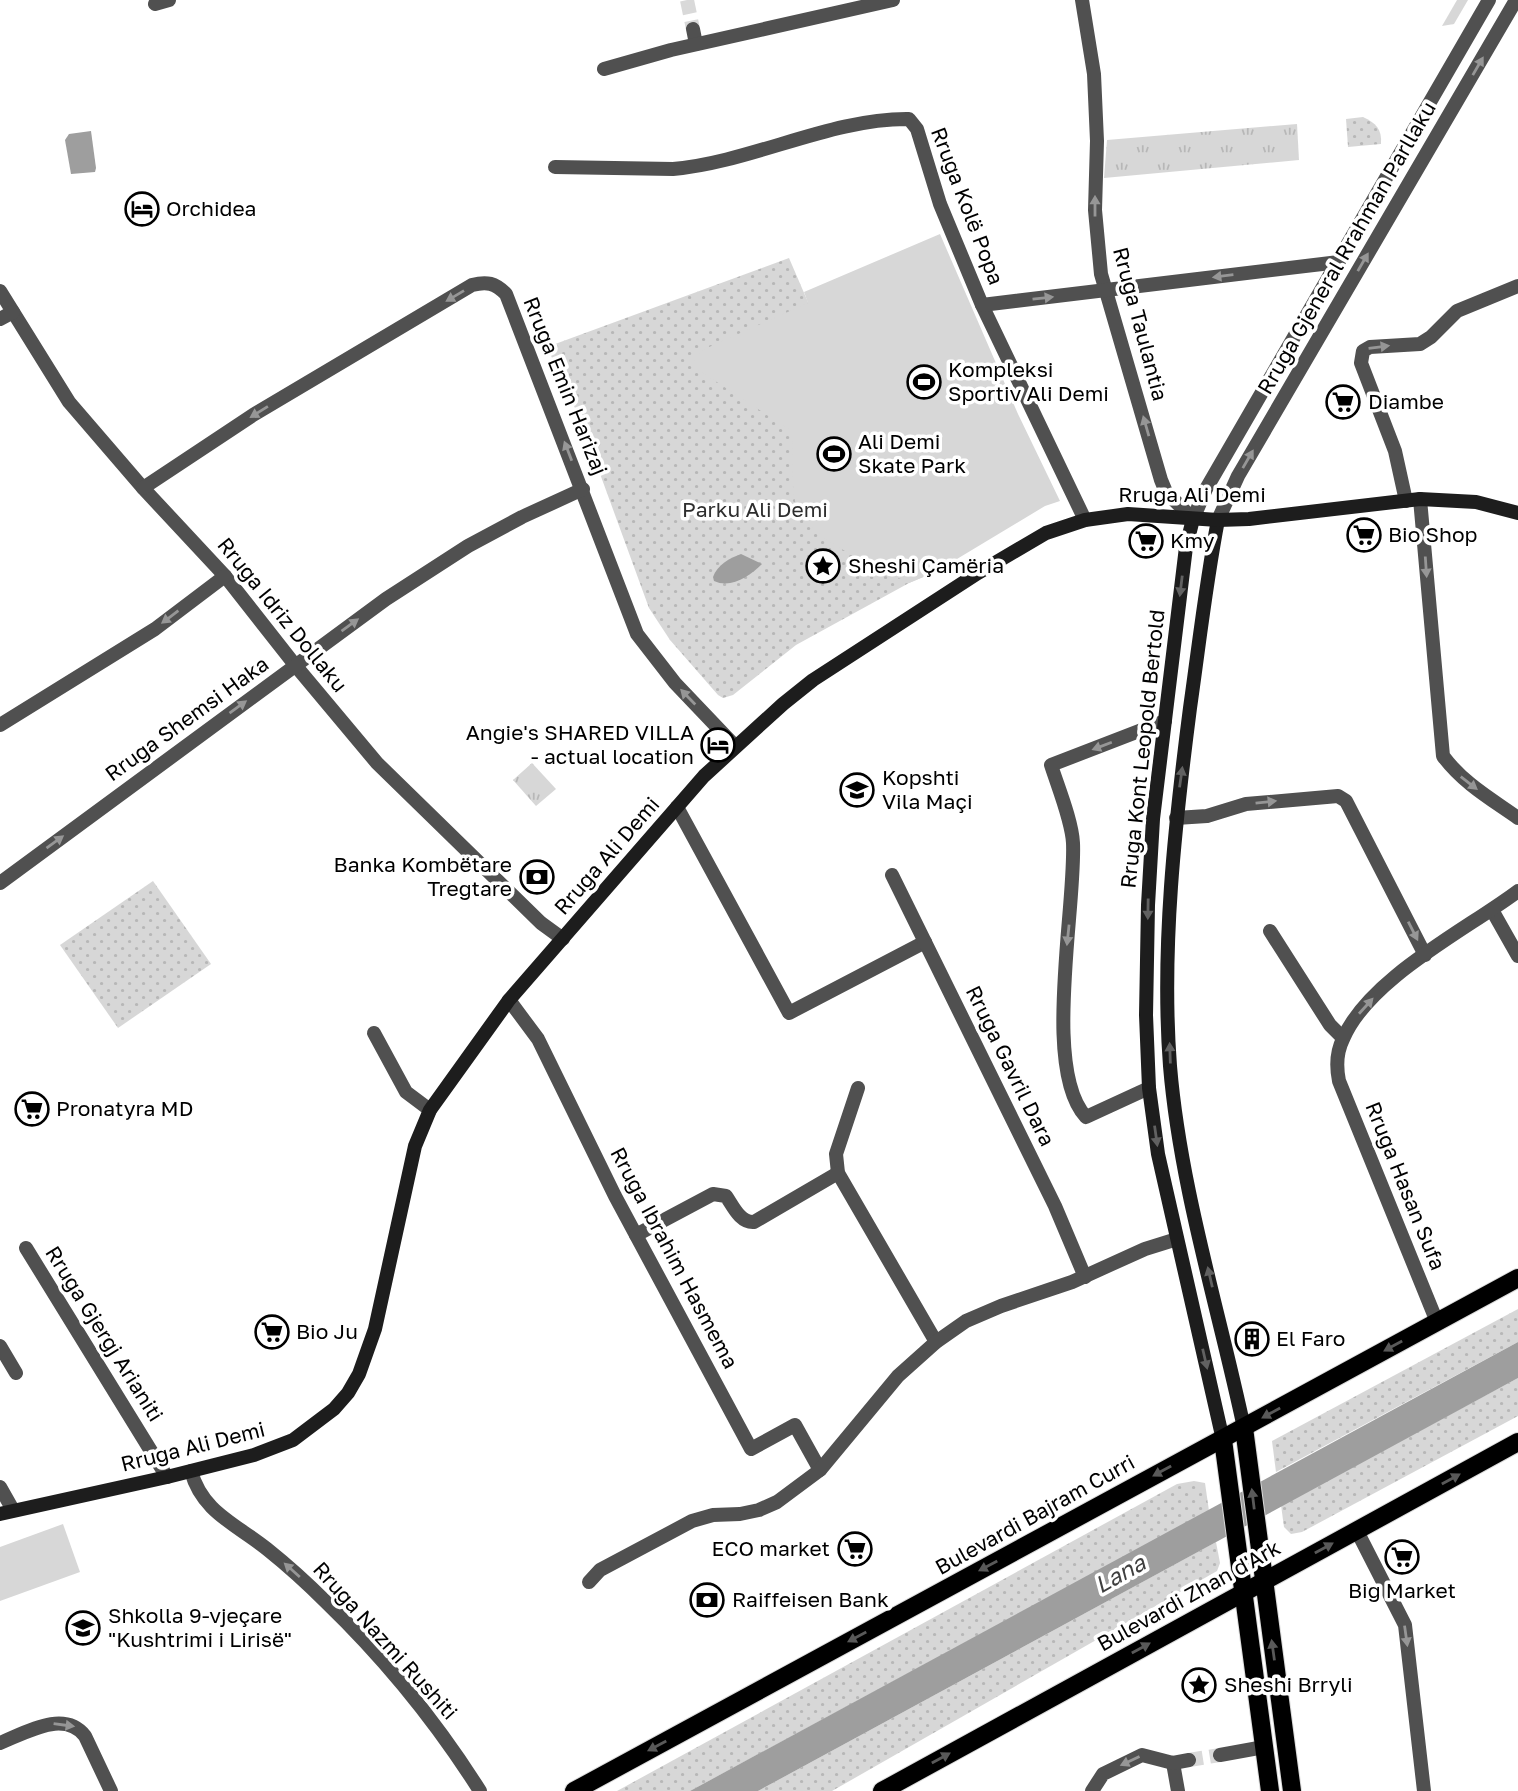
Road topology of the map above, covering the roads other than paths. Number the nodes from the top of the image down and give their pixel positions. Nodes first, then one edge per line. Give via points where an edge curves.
1 (893, 0) edge
2 (1082, 0) edge
3 (1489, 0) edge
4 (1516, 0) edge
5 (693, 29) tunnel mouth
6 (696, 44) junction
7 (604, 69) dead end
8 (555, 167) dead end
9 (1339, 262) junction
10 (1518, 286) edge
11 (0, 291) edge
12 (1105, 291) junction
13 (982, 305) junction
14 (6, 315) edge
15 (143, 488) junction
16 (583, 489) junction
17 (1413, 500) junction
18 (1518, 513) edge
19 (1193, 519) junction
20 (1085, 520) junction
21 (1218, 520) junction
22 (225, 576) junction
23 (295, 665) junction
24 (1165, 721) junction
25 (0, 725) edge
26 (735, 746) junction
27 (677, 807) junction
28 (1176, 818) junction
29 (1518, 818) edge
30 (892, 875) dead end
31 (0, 883) edge
32 (1518, 891) edge
33 (1492, 910) junction
34 (1270, 931) dead end
35 (563, 939) junction
36 (925, 942) junction
37 (1425, 955) junction
38 (1518, 956) edge
39 (509, 1000) junction
40 (374, 1033) dead end
41 (1343, 1038) junction
42 (858, 1088) dead end
43 (1149, 1088) junction
44 (430, 1111) junction
45 (838, 1173) junction
46 (636, 1234) junction
47 (1177, 1239) junction
48 (26, 1248) dead end
49 (1085, 1277) junction
50 (1518, 1279) edge
51 (1437, 1322) junction
52 (936, 1342) junction
53 (0, 1346) edge
54 (16, 1373) dead end
55 (1244, 1428) junction
56 (1223, 1440) junction
57 (1518, 1442) edge
58 (820, 1470) junction
59 (191, 1471) junction
60 (167, 1477) junction
61 (0, 1487) edge
62 (6, 1512) edge
63 (1357, 1531) junction
64 (1265, 1581) junction
65 (589, 1582) dead end
66 (1243, 1592) junction
67 (0, 1743) edge
68 (1264, 1747) junction
69 (1220, 1755) tunnel mouth
70 (1189, 1760) tunnel mouth
71 (1173, 1763) junction
72 (110, 1791) edge
73 (480, 1791) edge
74 (574, 1791) edge
75 (882, 1791) edge
76 (1092, 1791) edge
77 (1178, 1791) edge
78 (1270, 1791) edge
79 (1292, 1791) edge
80 (1423, 1791) edge

1 - 6 street
12 -> 2 street, Rruga Taulantia via 1096,229 1094,74
3 - 9 street, Rruga Gjeneral Rrahman Parllaku
21 -> 4 street, Rruga Gjeneral Rrahman Parllaku via 1238,476
5 - 6 street
6 - 7 street
8 - 13 street, Rruga Kolë Popa via 690,168 848,127 909,119 917,129 940,204
9 -> 12 street
9 - 19 street, Rruga Gjeneral Rrahman Parllaku via 1206,489
17 -> 10 street via 1361,363 1363,351 1420,344 1457,311
11 - 14 street, Rruga Idriz Dollaku
13 -> 12 street
19 -> 12 street, Rruga Taulantia via 1166,492 1161,480
13 - 20 street, Rruga Kolë Popa
14 - 15 street, Rruga Idriz Dollaku via 69,402
16 -> 15 street, Rruga Emin Harizaj via 506,294 497,285 484,282 263,410
15 - 22 street, Rruga Idriz Dollaku
23 -> 16 street, Rruga Shemsi Haka via 468,547
26 -> 16 street, Rruga Emin Harizaj via 675,683 637,634
17 - 18 main road, Rruga Ali Demi via 1476,502
17 - 21 main road, Rruga Ali Demi
17 -> 29 street via 1443,756 1472,787
19 - 20 main road, Rruga Ali Demi via 1128,514
19 - 21 main road, Rruga Ali Demi
19 -> 24 main road, Rruga Kont Leopold Bertold
20 - 26 main road, Rruga Ali Demi via 1046,533 978,573 813,680
28 -> 21 main road, Rruga Kont Leopold Bertold
22 - 23 street, Rruga Idriz Dollaku
22 -> 25 street via 155,629
31 -> 23 street, Rruga Shemsi Haka
23 - 35 street, Rruga Idriz Dollaku via 385,771
24 -> 43 main road, Rruga Kont Leopold Bertold via 1148,905
24 -> 43 street via 1051,765 1073,839 1063,978 1070,1087 1086,1117
26 - 27 main road, Rruga Ali Demi
27 - 35 main road, Rruga Ali Demi
27 - 36 street via 789,1013
28 -> 37 street via 1208,816 1246,804 1338,796 1346,801
55 -> 28 main road, Rruga Kont Leopold Bertold via 1182,1150 1170,1067 1167,996
30 - 36 street, Rruga Gavril Dara
32 - 33 street
33 - 37 street
33 - 38 street
34 - 41 street via 1330,1026
35 - 39 main road, Rruga Ali Demi
36 - 49 street, Rruga Gavril Dara via 1055,1206
41 -> 37 street via 1368,1002
39 - 44 main road, Rruga Ali Demi
39 - 46 street, Rruga Ibrahim Hasmema via 538,1039
40 - 44 street via 406,1092
41 - 51 street, Rruga Hasan Sufa via 1336,1065 1339,1081
42 - 45 street via 836,1154
43 -> 47 main road, Rruga Kont Leopold Bertold
44 - 59 main road, Rruga Ali Demi via 415,1146 375,1329 348,1393 293,1440
45 - 46 street via 754,1222 743,1219 726,1196 713,1194
45 - 52 street
46 - 58 street, Rruga Ibrahim Hasmema via 751,1449 794,1425
47 - 49 street
47 -> 56 main road, Rruga Kont Leopold Bertold
48 - 60 street, Rruga Gjergj Arianiti
49 - 52 street via 1000,1306 966,1321
50 - 51 main road, Bulevardi Bajram Curri
51 -> 55 main road, Bulevardi Bajram Curri
52 - 58 street via 898,1376
53 - 54 street
55 - 56 main road, Bulevardi Bajram Curri
64 -> 55 main road
56 - 66 main road
56 -> 74 main road, Bulevardi Bajram Curri
63 -> 57 main road, Bulevardi Zhan d'Ark
58 - 65 street via 759,1510 713,1515 671,1530 600,1570
59 - 60 main road, Rruga Ali Demi
73 -> 59 street, Rruga Nazmi Rushiti via 436,1726 374,1654 282,1561 207,1504 195,1488
60 - 62 main road, Rruga Ali Demi
61 - 62 street
64 -> 63 main road, Bulevardi Zhan d'Ark
63 -> 80 street via 1405,1625
64 - 66 main road, Bulevardi Zhan d'Ark
79 -> 64 main road
66 - 68 main road
75 -> 66 main road, Bulevardi Zhan d'Ark
67 -> 72 street via 51,1723 71,1724 85,1735
68 - 69 street
68 - 78 main road
70 - 71 street
71 -> 76 street via 1142,1755 1103,1774
71 - 77 street

